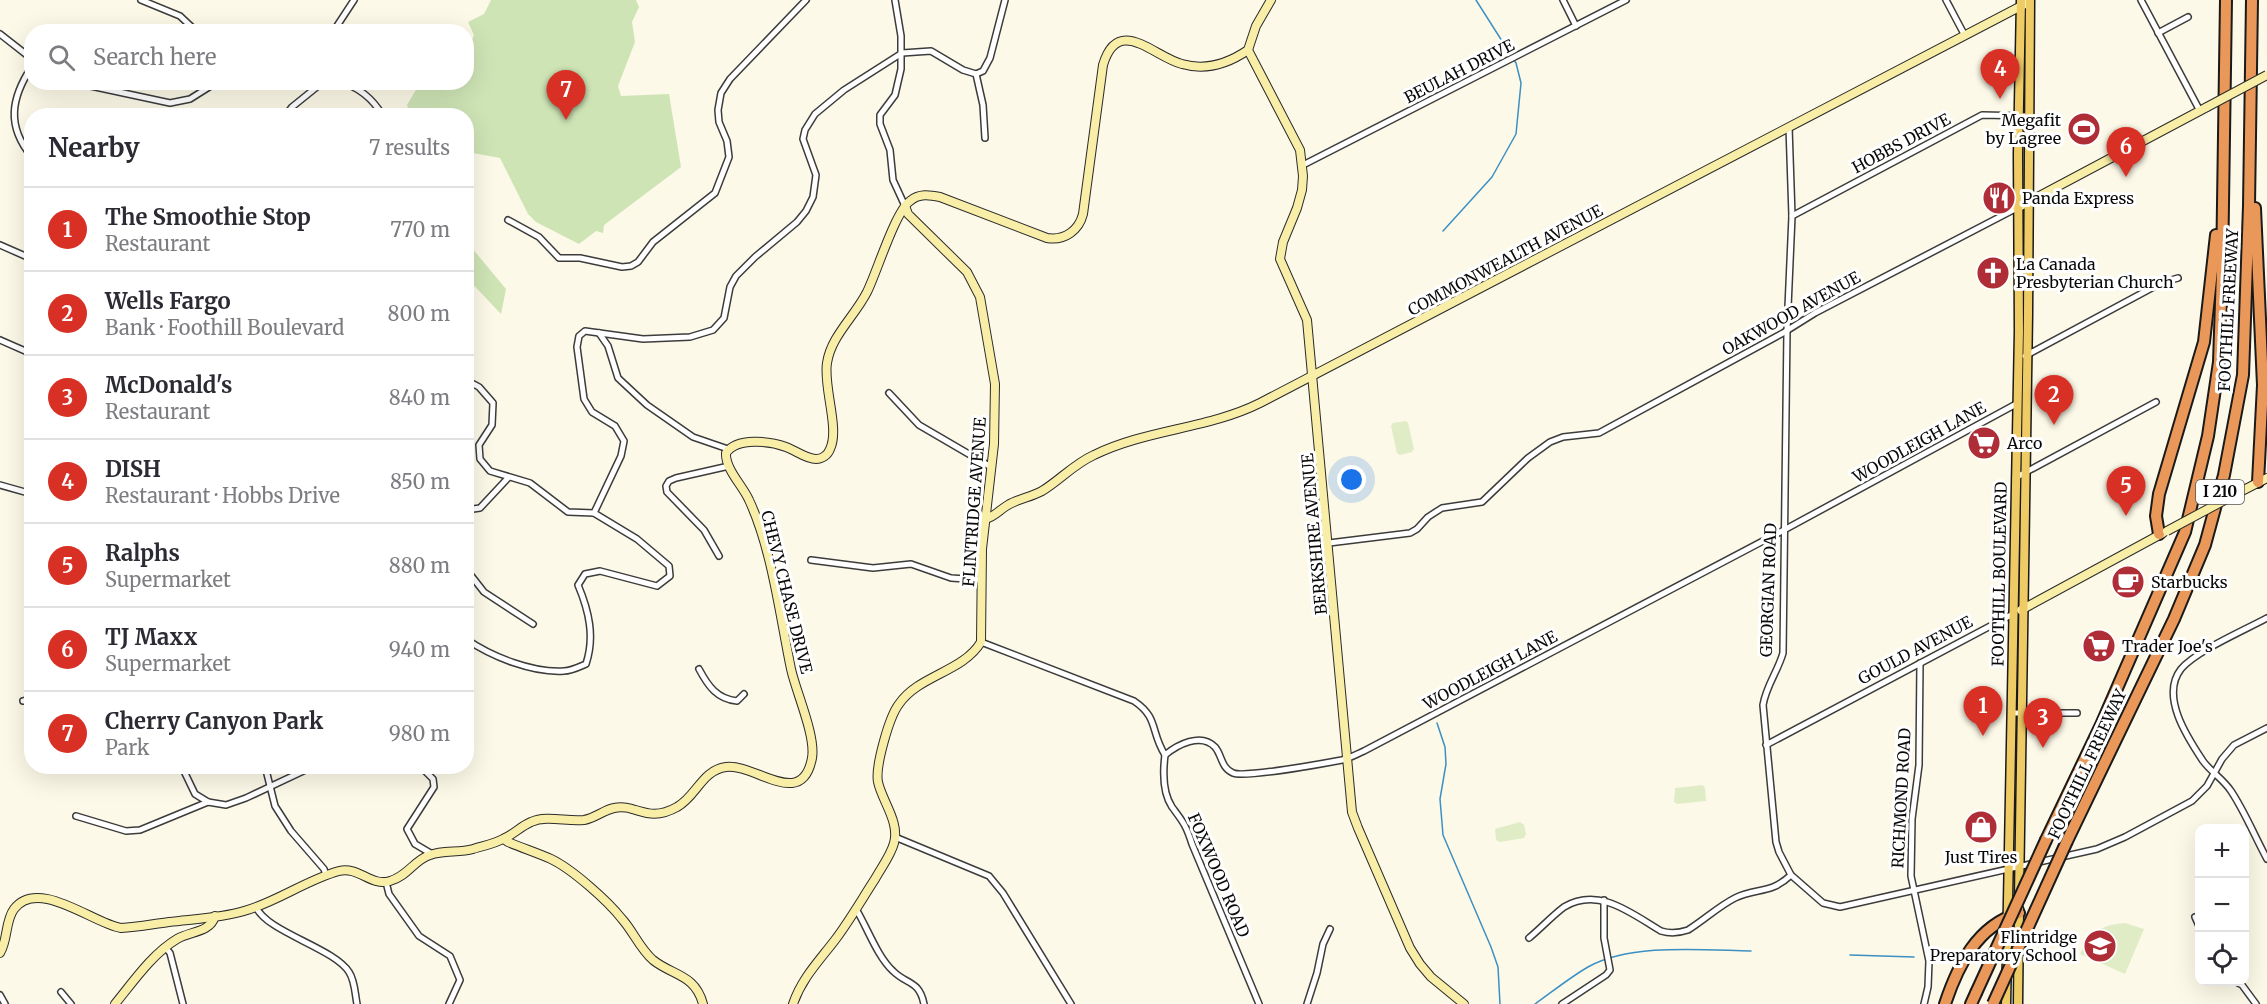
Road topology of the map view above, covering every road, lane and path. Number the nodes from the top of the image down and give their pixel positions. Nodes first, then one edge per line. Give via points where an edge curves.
1 (141, 0) edge
2 (354, 0) edge
3 (806, 0) edge
4 (895, 0) edge
5 (1005, 0) edge
6 (1271, 0) edge
7 (1563, 0) edge
8 (1626, 0) edge
9 (1946, 0) edge
10 (2141, 0) edge
11 (2226, 0) edge
12 (2252, 0) edge
13 (2026, 1) edge
14 (2188, 17) dead end
15 (188, 24) edge
16 (338, 24) edge
17 (1576, 26) junction
18 (2158, 33) junction
19 (0, 34) edge
20 (1964, 34) junction
21 (1248, 50) junction
22 (24, 53) edge
23 (902, 53) junction
24 (976, 74) junction
25 (2267, 75) edge
26 (24, 79) edge
27 (109, 90) edge
28 (204, 90) edge
29 (313, 90) edge
30 (358, 90) edge
31 (291, 108) edge
32 (378, 108) edge
33 (2204, 109) junction
34 (2250, 112) junction
35 (2018, 116) junction
36 (2028, 116) junction
37 (1789, 127) junction
38 (985, 138) dead end
39 (24, 148) edge
40 (1303, 165) junction
41 (2223, 169) junction
42 (2028, 202) junction
43 (904, 206) junction
44 (2018, 208) junction
45 (1792, 216) junction
46 (508, 220) dead end
47 (0, 245) edge
48 (24, 256) edge
49 (2178, 278) dead end
50 (1787, 330) junction
51 (598, 332) junction
52 (0, 340) edge
53 (24, 350) edge
54 (2023, 356) junction
55 (1313, 376) junction
56 (474, 384) edge
57 (889, 393) dead end
58 (2026, 400) junction
59 (2156, 402) dead end
60 (2017, 403) junction
61 (728, 449) junction
62 (2260, 450) junction
63 (2267, 465) edge
64 (729, 466) junction
65 (991, 467) junction
66 (2025, 471) junction
67 (508, 478) junction
68 (2015, 478) junction
69 (2263, 480) edge
70 (0, 485) edge
71 (24, 492) edge
72 (474, 509) edge
73 (594, 513) junction
74 (985, 519) junction
75 (1784, 530) junction
76 (2163, 533) junction
77 (1329, 543) junction
78 (719, 556) dead end
79 (811, 560) dead end
80 (474, 579) edge
81 (981, 580) junction
82 (2023, 609) junction
83 (2013, 614) junction
84 (2267, 618) edge
85 (533, 624) dead end
86 (981, 642) junction
87 (474, 645) edge
88 (1920, 663) junction
89 (699, 669) dead end
90 (744, 694) dead end
91 (2017, 713) junction
92 (2077, 713) dead end
93 (2267, 728) edge
94 (1766, 745) junction
95 (1165, 755) junction
96 (1349, 758) junction
97 (2214, 773) junction
98 (185, 774) edge
99 (266, 774) edge
100 (298, 774) edge
101 (428, 774) edge
102 (269, 789) junction
103 (208, 802) junction
104 (76, 816) dead end
105 (519, 829) junction
106 (895, 837) junction
107 (504, 839) junction
108 (520, 847) junction
109 (432, 854) junction
110 (2267, 859) edge
111 (2018, 867) junction
112 (2008, 869) junction
113 (326, 875) junction
114 (1791, 875) junction
115 (386, 882) junction
116 (1913, 891) junction
117 (1604, 900) junction
118 (256, 907) junction
119 (856, 909) junction
120 (2019, 913) junction
121 (215, 916) junction
122 (2007, 917) junction
123 (1330, 929) dead end
124 (1529, 938) dead end
125 (165, 947) junction
126 (0, 953) edge
127 (2243, 986) edge
128 (61, 992) dead end
129 (0, 995) edge
130 (1974, 999) edge
131 (5, 1004) edge
132 (71, 1004) edge
133 (115, 1004) edge
134 (183, 1004) edge
135 (357, 1004) edge
136 (448, 1004) edge
137 (703, 1004) edge
138 (793, 1004) edge
139 (924, 1004) edge
140 (1071, 1004) edge
141 (1259, 1004) edge
142 (1307, 1004) edge
143 (1464, 1004) edge
144 (1562, 1004) edge
145 (1924, 1004) edge
146 (1945, 1004) edge
147 (1993, 1004) edge
148 (2006, 1004) edge
149 (2018, 1004) edge
150 (2256, 1004) edge

1 - 15 street via 180,16
2 - 16 street
3 - 46 street via 721,93 719,122 728,141 729,157 715,194 653,242 638,262 622,267 594,259 559,258 539,237
4 - 23 street, FLINTRIDGE AVENUE
5 - 24 street via 988,65
6 - 21 street
7 - 17 street
8 - 17 street, BEULAH DRIVE
9 - 20 street
10 - 18 street
11 - 41 highway, FOOTHILL FREEWAY / I 210
12 - 34 highway, FOOTHILL FREEWAY / I 210
13 - 20 street, COMMONWEALTH AVENUE
13 - 35 main road, FOOTHILL BOULEVARD
13 - 36 main road, FOOTHILL BOULEVARD
14 - 18 street
17 - 40 street, BEULAH DRIVE
18 - 33 street
19 - 22 street
20 - 37 street, COMMONWEALTH AVENUE
21 - 40 street, BERKSHIRE AVENUE via 1295,137
21 - 43 street via 1224,63 1203,67 1178,63 1137,42 1120,42 1110,47 1102,65 1083,214 1076,228 1066,236 1047,238 940,197 917,196
23 - 24 street via 932,51
23 - 43 street, FLINTRIDGE AVENUE via 899,84 880,115 880,124 890,150 893,180
23 - 51 street via 844,90 808,123 803,139 816,175 813,197 797,222 736,276 720,325 690,337 628,338
24 - 38 street
25 - 33 street, OAKWOOD AVENUE, bridge
26 - 39 street via 14,107 16,131
27 - 28 street via 170,103 190,99
29 - 31 street
30 - 32 street
33 - 42 street, OAKWOOD AVENUE
34 - 62 highway via 2262,334
34 - 147 highway, FOOTHILL FREEWAY / I 210, bridge via 2243,375 2224,476 2205,545
35 - 36 street, HOBBS DRIVE
35 - 44 main road, FOOTHILL BOULEVARD
35 - 45 street, HOBBS DRIVE via 1982,116
36 - 42 main road, FOOTHILL BOULEVARD
37 - 45 street, GEORGIAN ROAD
37 - 55 street, COMMONWEALTH AVENUE
40 - 55 street, BERKSHIRE AVENUE via 1298,207 1280,259 1306,314
41 - 76 highway via 2204,342 2159,494 2156,516
41 - 130 highway, FOOTHILL FREEWAY / I 210, bridge via 2219,362 2208,436 2185,532
42 - 44 street, OAKWOOD AVENUE
42 - 54 main road, FOOTHILL BOULEVARD
43 - 61 street via 867,292 832,345 827,360 825,373 833,434 830,452 813,459 785,446 741,443
43 - 65 street, FLINTRIDGE AVENUE via 967,272 980,297 994,384
44 - 50 street, OAKWOOD AVENUE
44 - 54 main road, FOOTHILL BOULEVARD
45 - 50 street, GEORGIAN ROAD
47 - 48 street
49 - 54 street via 2161,283
50 - 75 street, GEORGIAN ROAD
50 - 77 street, OAKWOOD AVENUE via 1599,433 1550,442 1482,502 1442,508 1410,532
51 - 61 street via 608,346 618,378 647,405 693,437
51 - 73 street via 585,331 579,336 584,399 591,411 615,426 624,441
52 - 53 street
54 - 58 main road, FOOTHILL BOULEVARD
54 - 60 main road, FOOTHILL BOULEVARD
55 - 74 street, COMMONWEALTH AVENUE via 1248,409 1126,441 1093,455 1042,491
55 - 77 street, BERKSHIRE AVENUE
56 - 67 street via 493,403 492,424 479,446 480,459 490,471
57 - 65 street via 919,425
58 - 60 street, WOODLEIGH LANE
58 - 66 main road, FOOTHILL BOULEVARD
59 - 66 street
60 - 68 main road, FOOTHILL BOULEVARD
60 - 75 street, WOODLEIGH LANE
61 - 64 street, CHEVY CHASE DRIVE via 725,459
62 - 63 highway
62 - 69 highway
64 - 78 street via 676,478 666,486 667,492 704,530
64 - 105 street, CHEVY CHASE DRIVE via 750,501 772,576 791,670 812,744 805,774 791,784 782,784 726,767 710,774 687,800 669,811 652,814 620,807 588,819 532,821
65 - 74 street, FLINTRIDGE AVENUE
66 - 68 street
66 - 82 main road, FOOTHILL BOULEVARD
67 - 72 street via 480,508
67 - 73 street via 530,483 568,512
68 - 83 main road, FOOTHILL BOULEVARD
69 - 76 street, GOULD AVENUE, bridge
70 - 71 street
73 - 87 street via 637,539 669,567 670,576 657,586 600,572 585,574 578,585 588,612 591,650 586,664 566,671 537,670
74 - 81 street, FLINTRIDGE AVENUE
75 - 94 street, GEORGIAN ROAD via 1783,653 1765,692
75 - 96 street, WOODLEIGH LANE
76 - 82 street, GOULD AVENUE
77 - 96 street, BERKSHIRE AVENUE
79 - 81 street via 873,568 911,564 951,578
80 - 85 street via 484,592
81 - 86 street, FLINTRIDGE AVENUE
82 - 83 street, GOULD AVENUE
82 - 91 main road, FOOTHILL BOULEVARD
83 - 88 street, GOULD AVENUE
83 - 91 main road, FOOTHILL BOULEVARD
84 - 97 street via 2193,658 2181,669 2174,684 2177,714
86 - 95 street via 1134,701 1151,717 1157,743
86 - 106 street via 967,658 907,695 894,712 877,773
88 - 94 street, GOULD AVENUE
88 - 116 street, RICHMOND ROAD via 1918,765 1911,829
89 - 90 street via 709,687 724,700 737,701
91 - 92 street
91 - 111 main road, FOOTHILL BOULEVARD
91 - 112 main road, FOOTHILL BOULEVARD
93 - 97 street, GEORGIAN ROAD via 2234,745
94 - 114 street, GEORGIAN ROAD via 1776,842
95 - 96 street, WOODLEIGH LANE via 1183,743 1206,742 1215,747 1233,774
95 - 141 street, FOXWOOD ROAD via 1163,771 1171,806 1187,825
96 - 143 street, BERKSHIRE AVENUE via 1357,826 1410,948 1431,977
97 - 110 street via 2232,792
97 - 111 street, GEORGIAN ROAD via 2192,801 2125,837 2097,849
98 - 103 street via 195,794
99 - 102 street
100 - 102 street
101 - 109 street via 434,787 407,829 415,843
102 - 103 street via 226,805
102 - 113 street via 291,831
103 - 104 street via 140,830 126,831
105 - 107 street, CHEVY CHASE DRIVE
105 - 108 street
106 - 119 street via 890,853
106 - 140 street via 989,876
107 - 108 street
107 - 109 street, CHEVY CHASE DRIVE via 469,850
108 - 137 street via 552,859 588,886 623,919 654,960 692,983
109 - 115 street, CHEVY CHASE DRIVE via 402,877
111 - 112 street, GEORGIAN ROAD
111 - 120 main road, FOOTHILL BOULEVARD
112 - 116 street, GEORGIAN ROAD
112 - 122 main road, FOOTHILL BOULEVARD
113 - 115 street via 351,869
113 - 118 street
114 - 116 street, GEORGIAN ROAD via 1823,903 1832,906 1850,906
114 - 117 street via 1772,889 1733,899 1680,933 1661,931
115 - 136 street via 389,894 419,936 450,956 460,980
116 - 145 street, RICHMOND ROAD via 1929,961
117 - 124 street via 1587,899 1566,906
117 - 144 street via 1604,938 1611,967 1606,975
118 - 121 street
118 - 135 street via 274,924 341,963 352,978
119 - 138 street via 810,970
119 - 139 street via 887,965 918,987
120 - 122 highway
120 - 149 main road, FOOTHILL BOULEVARD
121 - 125 street via 206,928 179,937
121 - 126 street via 111,927 52,900 38,898 13,910
122 - 146 highway via 1991,927 1964,960
122 - 148 main road, FOOTHILL BOULEVARD
123 - 142 street
125 - 133 street
125 - 134 street
127 - 150 street
128 - 132 street
129 - 131 street

